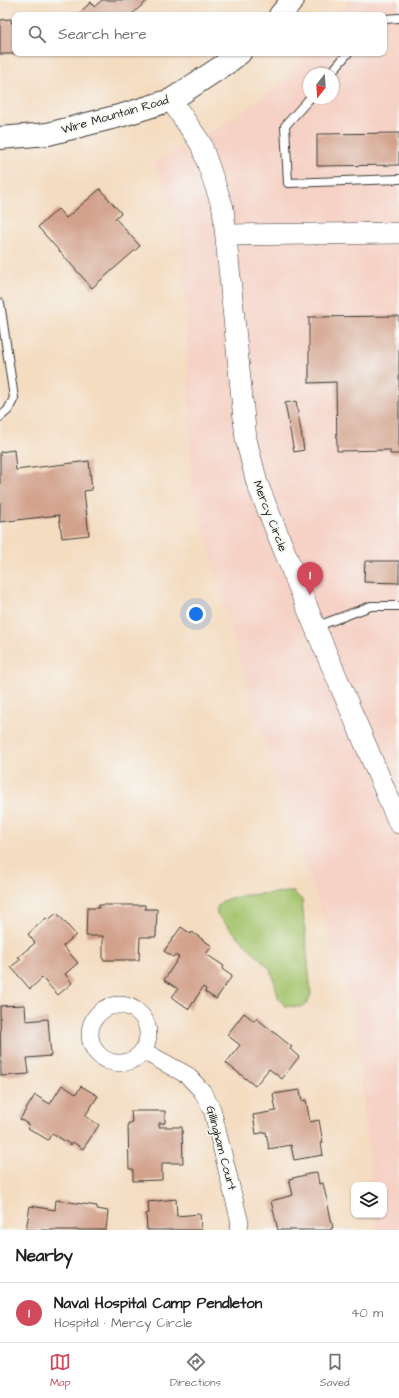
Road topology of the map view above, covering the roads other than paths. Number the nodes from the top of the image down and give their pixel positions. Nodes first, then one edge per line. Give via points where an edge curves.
1 (293, 0) edge
2 (283, 12) edge
3 (399, 18) edge
4 (387, 19) edge
5 (236, 56) edge
6 (345, 56) edge
7 (335, 68) edge
8 (171, 100) junction
9 (305, 104) edge
10 (0, 138) edge
11 (399, 179) edge
12 (399, 233) edge
13 (226, 235) junction
14 (0, 303) edge
15 (0, 417) edge
16 (399, 606) edge
17 (315, 627) junction
18 (399, 823) edge
19 (143, 1051) dead end
20 (238, 1230) edge

1 - 2 main road
3 - 4 lane
5 - 8 main road, Wire Mountain Road
6 - 7 lane
8 - 10 main road, Wire Mountain Road via 48,134
8 - 13 street, Mercy Circle via 201,144 223,208
9 - 11 lane via 285,126 288,183
12 - 13 street
13 - 17 street, Mercy Circle via 246,440 256,483
14 - 15 lane via 14,398 8,410
16 - 17 lane via 371,606
17 - 18 street, Mercy Circle
19 - 20 street, Gillingham Court via 187,1075 202,1091 212,1109 240,1222

